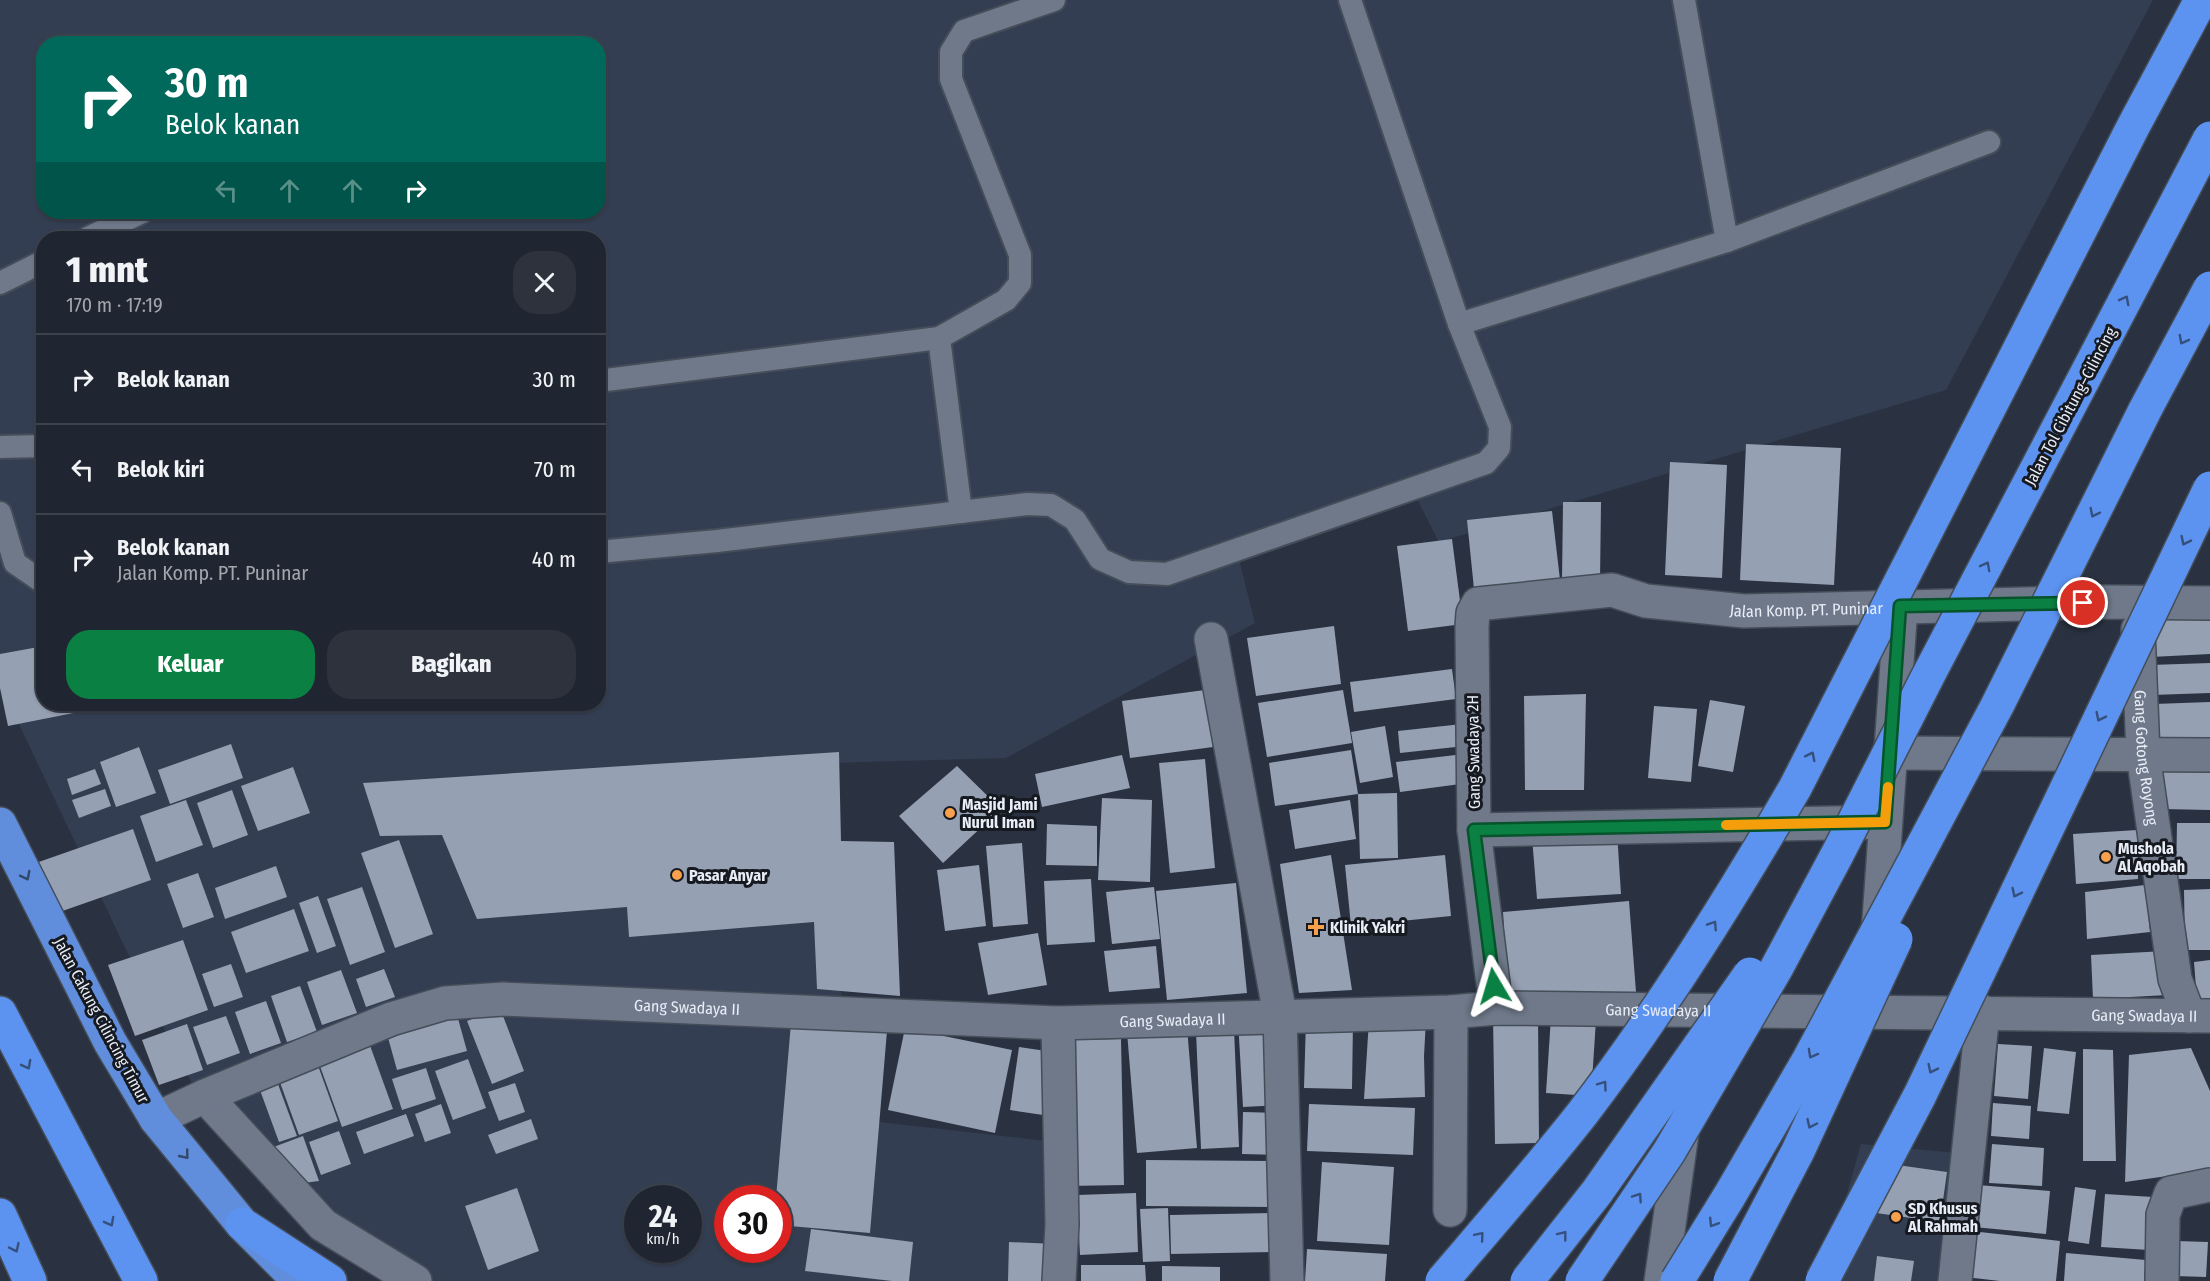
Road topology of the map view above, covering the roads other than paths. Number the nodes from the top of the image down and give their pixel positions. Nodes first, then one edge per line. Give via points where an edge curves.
1 (1054, 0) edge
2 (1350, 0) edge
3 (1684, 0) edge
4 (2200, 0) edge
5 (2210, 138) edge
6 (1989, 142) dead end
7 (127, 219) edge
8 (103, 231) edge
9 (1727, 242) junction
10 (36, 265) edge
11 (0, 283) edge
12 (2210, 288) edge
13 (1459, 324) junction
14 (939, 338) junction
15 (606, 380) edge
16 (36, 446) edge
17 (0, 447) edge
18 (2210, 488) edge
19 (961, 512) junction
20 (0, 513) edge
21 (606, 551) edge
22 (36, 577) edge
23 (2138, 603) junction
24 (2210, 603) edge
25 (1478, 604) joint
26 (1900, 606) junction
27 (1211, 639) dead end
28 (1929, 674) junction
29 (1997, 706) junction
30 (1890, 753) junction
31 (2143, 754) junction
32 (2210, 755) edge
33 (1885, 822) junction
34 (0, 824) edge
35 (1474, 830) junction
36 (1496, 1008) junction
37 (1699, 1011) junction
38 (1873, 1011) junction
39 (1451, 1012) junction
40 (1983, 1012) junction
41 (0, 1013) edge
42 (1280, 1015) junction
43 (2203, 1021) edge
44 (1058, 1023) junction
45 (205, 1096) junction
46 (156, 1119) junction
47 (2210, 1185) edge
48 (1450, 1210) dead end
49 (0, 1215) edge
50 (242, 1224) junction
51 (30, 1281) edge
52 (141, 1281) edge
53 (299, 1281) edge
54 (330, 1281) edge
55 (416, 1281) edge
56 (1059, 1281) edge
57 (1287, 1281) edge
58 (1442, 1281) edge
59 (1527, 1281) edge
60 (1582, 1281) edge
61 (1661, 1281) edge
62 (1677, 1281) edge
63 (1730, 1281) edge
64 (1822, 1281) edge
65 (1956, 1281) edge
66 (2162, 1281) edge

1 - 14 lane via 964,31 951,52 951,79 1020,255 1020,283 1006,300
2 - 13 lane
3 - 9 lane
58 -> 4 highway, bridge via 1581,1115 1637,1039 1745,874 1795,788
28 -> 5 highway, Jalan Tol Cibitung–Cilincing, bridge
6 - 9 lane
7 - 8 lane
9 - 13 lane
10 - 11 lane
12 -> 29 highway, bridge
13 - 19 lane via 1500,427 1499,448 1486,463 1167,574 1130,572 1100,559 1075,520 1051,506 1027,504
14 - 15 lane
14 - 19 lane
16 - 17 lane
18 -> 64 highway, bridge via 1920,1095
19 - 21 lane
20 - 22 lane via 15,563
23 - 24 street, Jalan Komp. PT. Puninar
23 - 26 street, Jalan Komp. PT. Puninar
23 - 31 street, Gang Gotong Royong
25 - 26 street, Jalan Komp. PT. Puninar via 1612,590 1647,602 1744,611
25 - 35 street, Gang Swadaya 2H via 1472,627
26 - 30 street
27 - 42 street
59 -> 28 highway, bridge via 1604,1183 1767,949
60 -> 28 highway, bridge via 1669,1152 1776,969
29 -> 62 highway, bridge via 1809,1059
29 -> 63 highway, bridge via 1830,1085
30 - 31 street
30 - 33 street
31 - 32 street
31 - 43 street, Gang Gotong Royong via 2175,979
33 - 35 street
33 - 38 street
34 -> 46 highway, Jalan Cakung Cilincing Timur via 111,1042
35 - 36 street, Gang Swadaya 2H
36 - 37 street, Gang Swadaya II
36 - 39 street, Gang Swadaya II
37 - 38 street, Gang Swadaya II
37 - 61 street
38 - 40 street, Gang Swadaya II
39 - 42 street, Gang Swadaya II
39 - 48 street
40 - 43 street, Gang Swadaya II
40 - 65 street
41 -> 52 highway
42 - 44 street, Gang Swadaya II
42 - 57 street
44 - 45 street, Gang Swadaya II via 503,999 445,1004 391,1018
44 - 56 street via 1062,1224
45 - 46 street, Gang Swadaya II
45 - 55 street via 323,1226
46 -> 50 highway, Jalan Cakung Cilincing Timur
47 - 66 street via 2171,1193 2163,1215
49 -> 51 highway
50 - 53 highway, Jalan Cakung Cilincing Timur
50 - 54 highway

